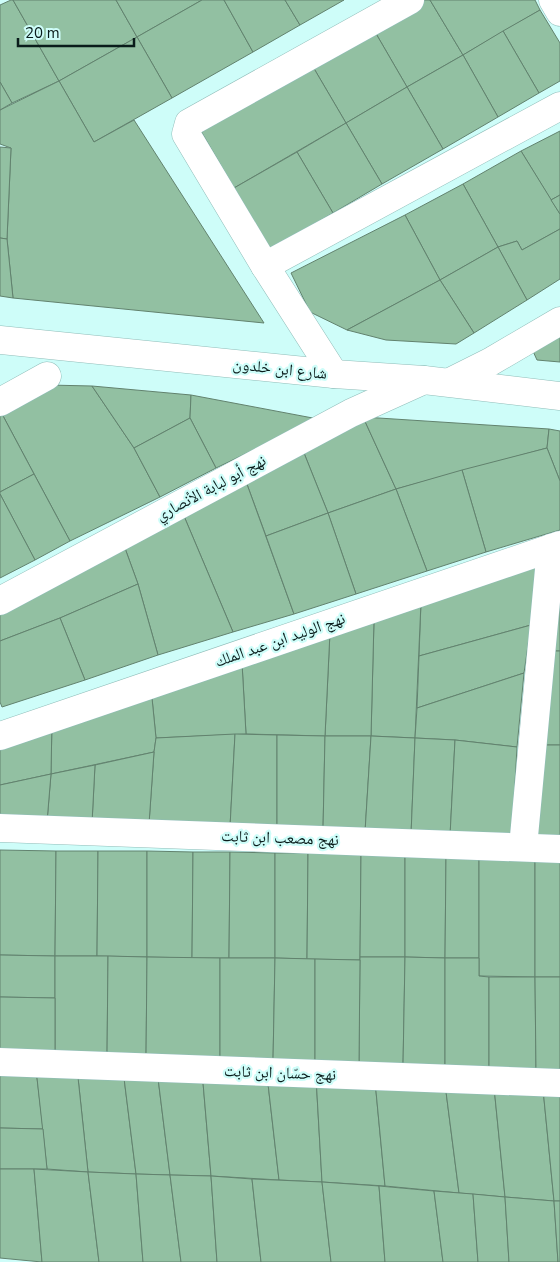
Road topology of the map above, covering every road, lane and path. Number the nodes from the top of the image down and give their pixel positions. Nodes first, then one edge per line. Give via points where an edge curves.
1 (410, 0) edge
2 (553, 0) edge
3 (560, 12) edge
4 (560, 106) edge
5 (265, 266) junction
6 (560, 321) edge
7 (0, 340) edge
8 (334, 374) junction
9 (46, 376) dead end
10 (437, 381) junction
11 (560, 396) edge
12 (0, 402) edge
13 (556, 546) edge
14 (0, 601) edge
15 (0, 736) edge
16 (0, 828) edge
17 (523, 847) junction
18 (560, 849) edge
19 (0, 1062) edge
20 (560, 1083) edge

1 - 5 street via 189,123 186,134
2 - 3 street
4 - 5 street
5 - 8 street
6 - 10 street, نهج أبو لبابة الأنصاري via 490,362
7 - 8 street, شارع ابن خلدون
8 - 10 street, شارع ابن خلدون
9 - 12 street
10 - 11 street, شارع ابن خلدون
10 - 14 street, نهج أبو لبابة الأنصاري via 351,412
13 - 15 street, نهج الوليد ابن عبد الملك
13 - 17 street
16 - 17 street, نهج مصعب ابن ثابت
17 - 18 street, نهج مصعب ابن ثابت
19 - 20 street, نهج حسّان ابن ثابت

